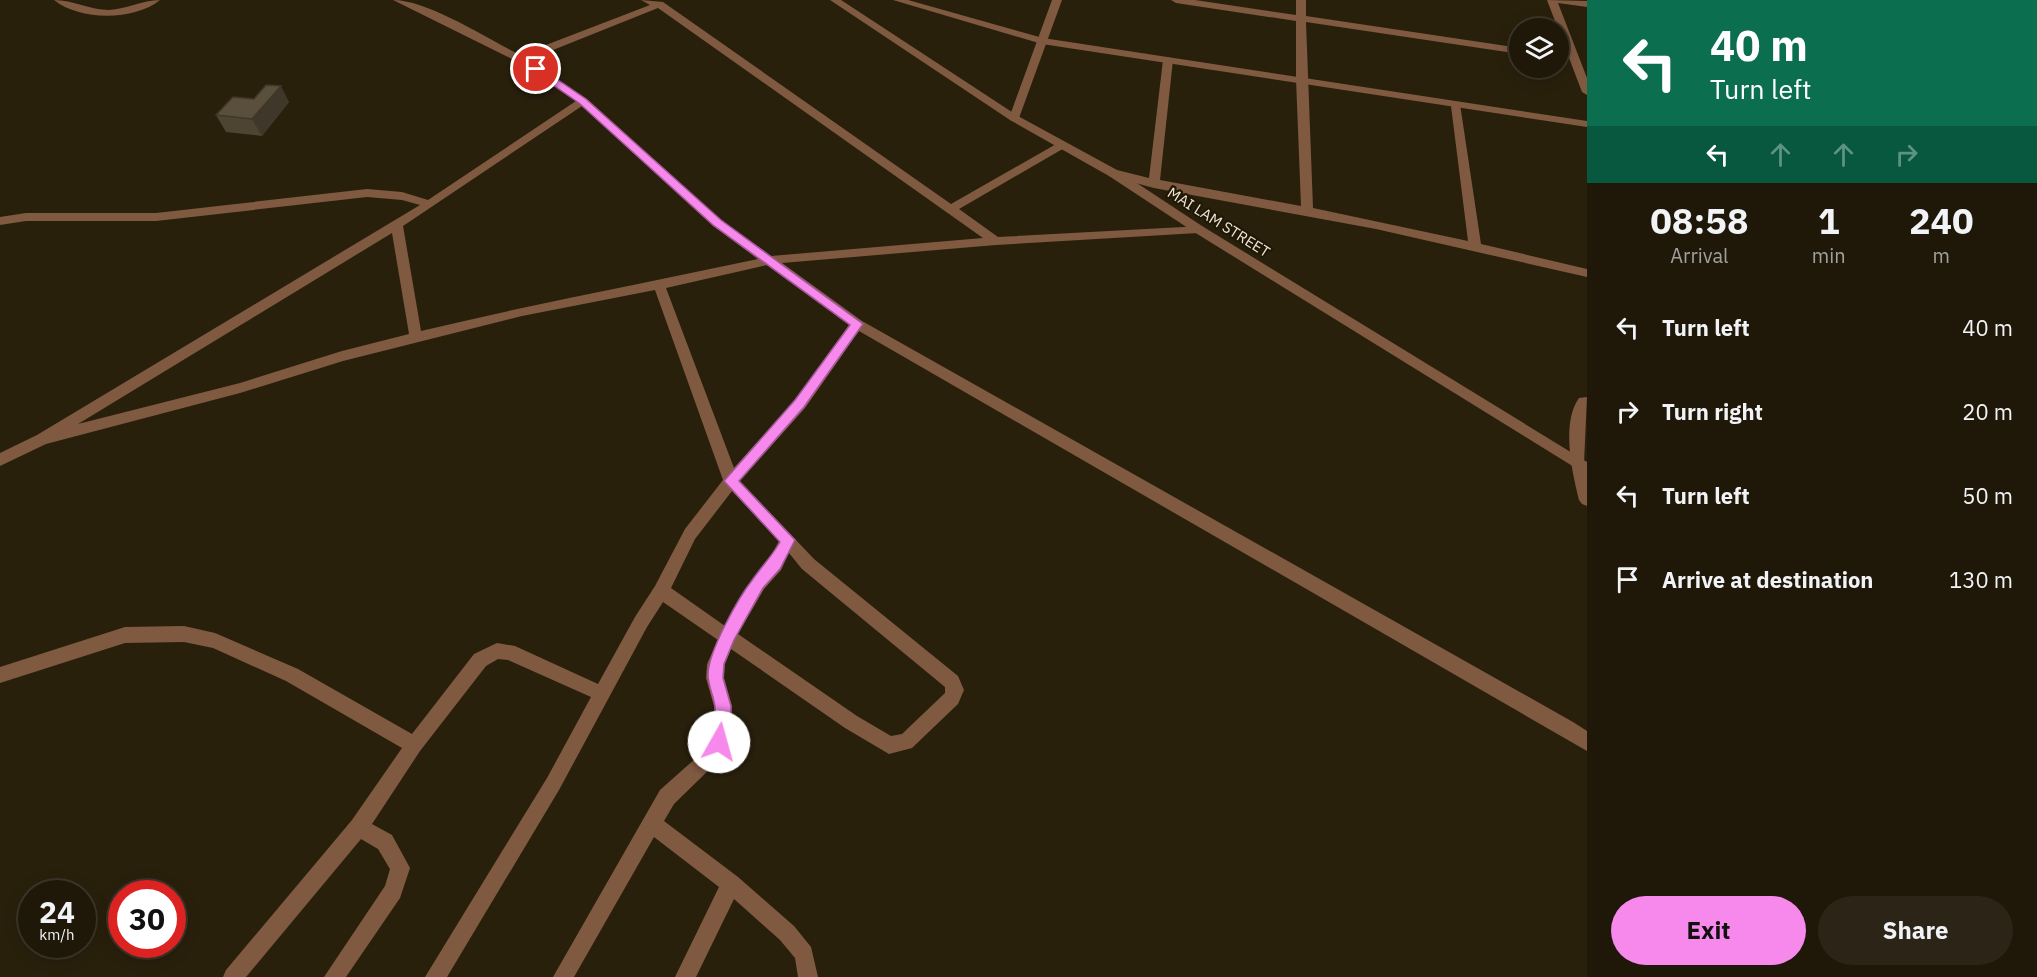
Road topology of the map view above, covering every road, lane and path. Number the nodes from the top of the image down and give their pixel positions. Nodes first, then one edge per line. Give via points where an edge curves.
1 (59, 0) edge
2 (155, 0) edge
3 (398, 0) edge
4 (646, 0) edge
5 (835, 0) edge
6 (898, 0) edge
7 (1057, 0) edge
8 (1176, 0) edge
9 (1301, 0) edge
10 (1553, 0) edge
11 (663, 2) edge
12 (1587, 4) edge
13 (1301, 19) junction
14 (1042, 41) junction
15 (1509, 49) edge
16 (1569, 58) edge
17 (520, 59) junction
18 (1575, 59) junction
19 (1168, 60) junction
20 (1587, 61) edge
21 (1301, 79) junction
22 (1587, 92) edge
23 (583, 101) junction
24 (1456, 106) junction
25 (1014, 118) junction
26 (1587, 124) edge
27 (1062, 145) junction
28 (1113, 174) junction
29 (1154, 184) junction
30 (430, 204) junction
31 (951, 209) junction
32 (1307, 211) junction
33 (0, 221) edge
34 (396, 224) junction
35 (1198, 229) junction
36 (996, 241) junction
37 (1474, 246) junction
38 (771, 260) junction
39 (1587, 273) edge
40 (659, 285) junction
41 (857, 324) junction
42 (416, 338) junction
43 (1587, 402) edge
44 (42, 438) junction
45 (0, 460) edge
46 (1582, 466) edge
47 (730, 481) junction
48 (1587, 500) edge
49 (788, 540) junction
50 (661, 591) junction
51 (728, 636) junction
52 (1, 677) edge
53 (602, 694) junction
54 (1587, 742) edge
55 (414, 745) junction
56 (651, 823) junction
57 (359, 826) junction
58 (731, 884) junction
59 (233, 977) edge
60 (334, 977) edge
61 (435, 977) edge
62 (563, 977) edge
63 (685, 977) edge
64 (808, 977) edge

1 - 2 street via 83,11 109,13 136,9
3 - 17 street
4 - 11 street
5 - 25 street, MAI LAM STREET
6 - 14 street
7 - 14 street
8 - 13 street
9 - 13 street
10 - 12 street
10 - 18 street
11 - 17 street
11 - 31 street
13 - 15 street
13 - 21 street
14 - 19 street
14 - 25 street
16 - 18 street
17 - 23 street
18 - 20 street
18 - 22 street
19 - 21 street
19 - 29 street
21 - 24 street
21 - 32 street
23 - 30 street
23 - 38 street via 717,223
24 - 26 street
24 - 37 street
25 - 27 street, MAI LAM STREET
27 - 28 street, MAI LAM STREET
27 - 31 street
28 - 29 street
28 - 35 street, MAI LAM STREET
29 - 32 street
30 - 33 street via 402,196 367,193 156,217 26,217
30 - 34 street
31 - 36 street
32 - 37 street
34 - 42 street
34 - 44 street
35 - 36 street
35 - 46 street, MAI LAM STREET
36 - 38 street
37 - 39 street
38 - 40 street
38 - 41 street
40 - 42 street via 522,311
40 - 47 street
41 - 47 street via 800,404
41 - 54 street
42 - 44 street
43 - 46 street via 1579,409
44 - 45 street
46 - 48 street
47 - 49 street
47 - 50 street via 690,534
49 - 51 street
49 - 51 street via 808,564 952,682 952,698 906,742 889,745
50 - 51 street
50 - 53 street
51 - 56 street via 716,664 715,678 723,706 719,742 711,756 667,796
52 - 55 street via 125,635 184,634 215,641 292,675
53 - 55 street via 509,652 497,651 480,660
53 - 61 street via 553,784
55 - 57 street
56 - 58 street
56 - 62 street
57 - 59 street
57 - 60 street via 385,842 400,868 393,891
58 - 63 street
58 - 64 street via 787,933 804,954

